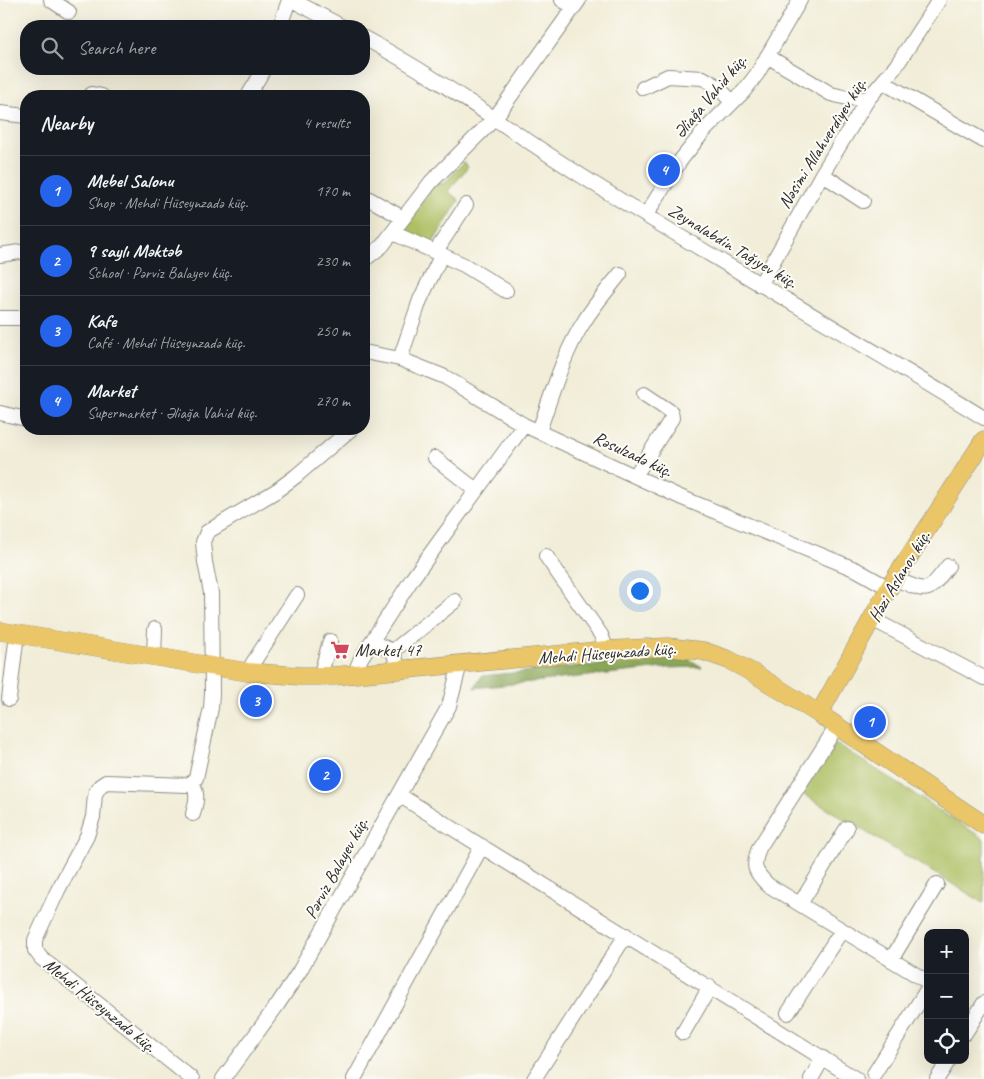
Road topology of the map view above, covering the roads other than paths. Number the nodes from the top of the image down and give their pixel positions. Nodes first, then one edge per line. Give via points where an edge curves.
1 (50, 0) edge
2 (291, 0) edge
3 (800, 0) edge
4 (939, 0) edge
5 (572, 2) edge
6 (69, 12) dead end
7 (283, 20) edge
8 (329, 20) edge
9 (370, 41) edge
10 (767, 56) junction
11 (260, 75) edge
12 (883, 82) junction
13 (643, 88) dead end
14 (252, 90) edge
15 (868, 99) junction
16 (732, 102) junction
17 (0, 113) edge
18 (20, 115) edge
19 (495, 118) junction
20 (984, 141) edge
21 (822, 174) junction
22 (370, 199) edge
23 (864, 201) dead end
24 (466, 205) dead end
25 (646, 215) junction
26 (403, 218) junction
27 (392, 233) junction
28 (20, 251) edge
29 (439, 253) junction
30 (0, 255) edge
31 (370, 255) edge
32 (620, 274) dead end
33 (760, 284) junction
34 (506, 291) dead end
35 (0, 318) edge
36 (20, 318) edge
37 (370, 353) edge
38 (400, 359) junction
39 (644, 394) dead end
40 (0, 413) edge
41 (20, 418) edge
42 (984, 418) edge
43 (524, 425) junction
44 (539, 431) junction
45 (344, 435) edge
46 (984, 440) edge
47 (435, 458) dead end
48 (635, 476) junction
49 (476, 490) junction
50 (546, 556) dead end
51 (948, 566) dead end
52 (892, 584) junction
53 (297, 595) dead end
54 (456, 601) dead end
55 (872, 619) junction
56 (155, 630) dead end
57 (9, 632) edge
58 (330, 641) dead end
59 (371, 642) junction
60 (607, 650) junction
61 (393, 651) junction
62 (154, 656) junction
63 (460, 664) junction
64 (211, 666) junction
65 (399, 670) junction
66 (247, 672) junction
67 (354, 675) junction
68 (320, 677) junction
69 (984, 678) edge
70 (9, 699) dead end
71 (819, 714) junction
72 (837, 726) junction
73 (192, 783) junction
74 (399, 795) junction
75 (193, 814) dead end
76 (984, 825) edge
77 (847, 828) dead end
78 (482, 846) junction
79 (937, 884) dead end
80 (800, 904) junction
81 (842, 930) junction
82 (626, 935) junction
83 (891, 960) junction
84 (924, 980) edge
85 (710, 988) junction
86 (924, 994) edge
87 (984, 1003) edge
88 (788, 1013) dead end
89 (969, 1027) edge
90 (683, 1033) dead end
91 (823, 1058) junction
92 (946, 1064) edge
93 (874, 1074) dead end
94 (192, 1079) edge
95 (223, 1079) edge
96 (354, 1079) edge
97 (534, 1079) edge
98 (811, 1079) edge
99 (856, 1079) edge
100 (937, 1079) edge

1 - 6 street
2 - 7 street
2 - 8 street
3 - 10 street, Əliağa Vahid küç.
4 - 12 street, Nəsimi Allahverdiyev küç.
5 - 19 street
9 - 19 street, Zeynalabdin Tağıyev küç.
10 - 15 street via 832,94
10 - 16 street, Əliağa Vahid küç. via 757,74
11 - 14 street
12 - 15 street, Nəsimi Allahverdiyev küç.
12 - 20 street
13 - 16 street via 668,76 703,78 717,86
15 - 21 street, Nəsimi Allahverdiyev küç.
16 - 25 street, Əliağa Vahid küç. via 680,161
17 - 18 street
19 - 25 street, Zeynalabdin Tağıyev küç. via 568,168
19 - 26 street via 431,182
21 - 23 street
21 - 33 street, Nəsimi Allahverdiyev küç.
22 - 26 street
24 - 29 street
25 - 33 street, Zeynalabdin Tağıyev küç.
26 - 27 street
27 - 29 street
27 - 31 street
28 - 30 street
29 - 34 street
29 - 38 street
32 - 44 street via 585,320 573,342
33 - 42 street, Zeynalabdin Tağıyev küç.
35 - 36 street
37 - 38 street, Rəsulzadə küç.
38 - 43 street, Rəsulzadə küç. via 445,377
39 - 48 street via 671,412 672,418
40 - 41 street
43 - 44 street, Rəsulzadə küç.
43 - 49 street
44 - 48 street, Rəsulzadə küç.
45 - 64 street via 276,491 207,532 203,542 213,620
46 - 52 main road, Həzi Aslanov küç.
47 - 49 street
48 - 52 street, Rəsulzadə küç.
49 - 59 street
50 - 60 street via 601,635
51 - 52 street, Rəsulzadə küç. via 932,588 924,590
52 - 55 main road, Həzi Aslanov küç.
53 - 66 street
54 - 61 street
55 - 69 street
55 - 71 main road, Həzi Aslanov küç.
56 - 62 street
57 - 62 main road, Mehdi Hüseynzadə küç.
57 - 70 street
58 - 68 street
59 - 61 street
59 - 67 street
60 - 63 main road, Mehdi Hüseynzadə küç.
60 - 71 main road, Mehdi Hüseynzadə küç. via 666,647 703,651 755,674
61 - 65 street
62 - 64 main road, Mehdi Hüseynzadə küç.
63 - 65 main road, Mehdi Hüseynzadə küç.
63 - 74 street, Pərviz Balayev küç. via 449,706
64 - 66 main road, Mehdi Hüseynzadə küç.
64 - 73 street via 211,708 196,778
65 - 67 main road, Mehdi Hüseynzadə küç.
66 - 68 main road, Mehdi Hüseynzadə küç.
67 - 68 main road, Mehdi Hüseynzadə küç.
71 - 72 main road, Mehdi Hüseynzadə küç.
72 - 76 main road, Mehdi Hüseynzadə küç.
72 - 80 street via 759,848 754,862 756,874 768,885
73 - 75 street via 198,798
73 - 94 street, Mehdi Hüseynzadə küç. via 106,782 100,786 95,794 87,836 35,940 35,950
74 - 78 street
74 - 95 street, Pərviz Balayev küç. via 299,972
77 - 80 street
78 - 82 street
78 - 96 street
79 - 83 street
80 - 81 street
81 - 83 street
81 - 88 street
82 - 85 street
82 - 97 street
83 - 84 street
85 - 90 street
85 - 91 street
86 - 93 street
87 - 89 street
91 - 98 street
91 - 99 street
92 - 100 street

